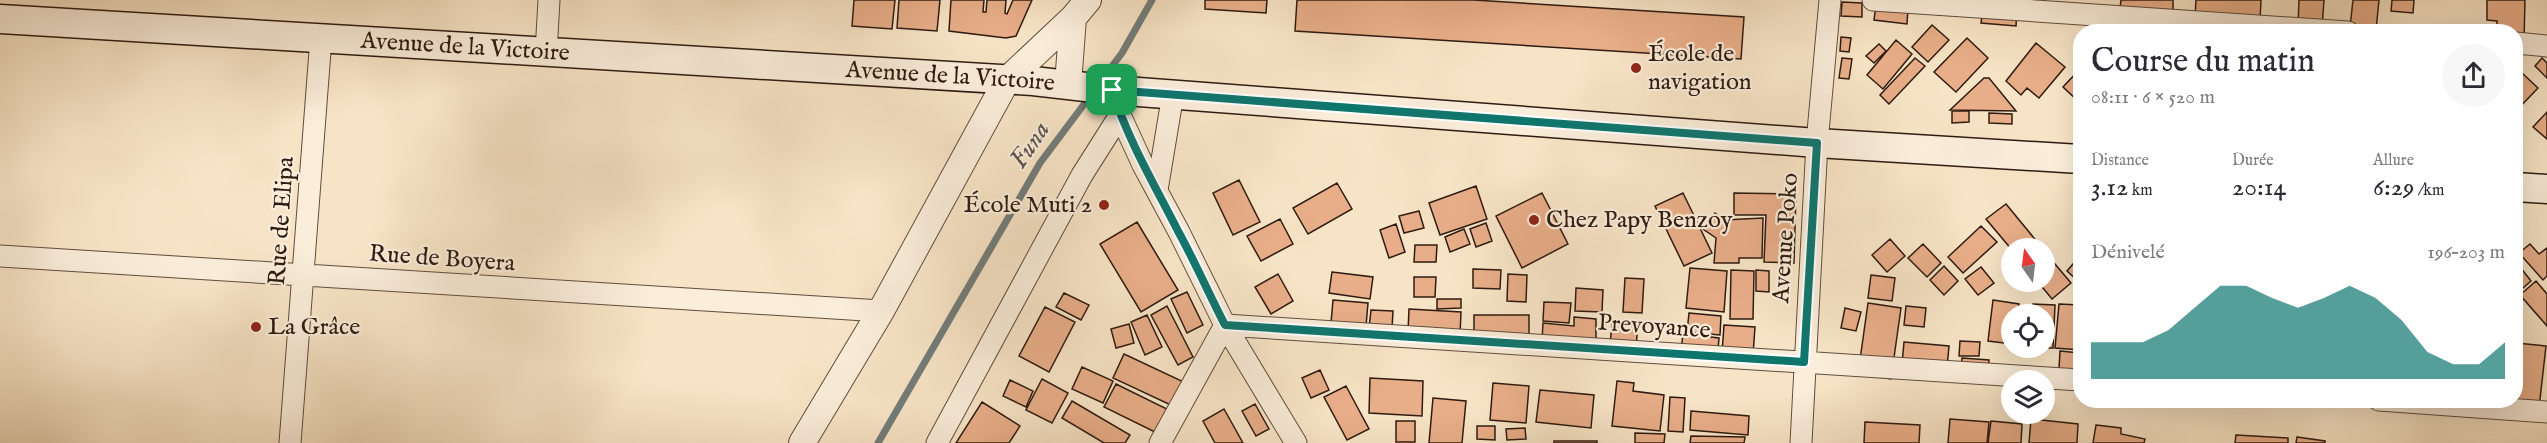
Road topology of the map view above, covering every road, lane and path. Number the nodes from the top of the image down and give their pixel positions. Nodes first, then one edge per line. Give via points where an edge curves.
1 (549, 0) edge
2 (1830, 0) edge
3 (1873, 0) edge
4 (2025, 4) edge
5 (1080, 9) edge
6 (0, 19) edge
7 (2256, 24) edge
8 (321, 38) junction
9 (2523, 44) edge
10 (2547, 46) edge
11 (546, 53) junction
12 (1007, 80) junction
13 (1097, 93) junction
14 (1173, 94) junction
15 (1817, 143) junction
16 (2073, 159) edge
17 (2523, 187) edge
18 (2547, 189) edge
19 (1156, 190) junction
20 (0, 256) edge
21 (303, 275) junction
22 (881, 311) junction
23 (1225, 325) junction
24 (1804, 362) junction
25 (2073, 381) edge
26 (2491, 408) edge
27 (2547, 412) edge
28 (290, 443) edge
29 (802, 443) edge
30 (937, 443) edge
31 (1160, 443) edge
32 (1296, 443) edge
33 (1801, 443) edge

1 - 11 street
2 - 15 street, Avenue Poko
3 - 4 street
4 - 7 street
5 - 12 street
5 - 13 street
6 - 8 main road, Avenue de la Victoire
8 - 11 main road, Avenue de la Victoire
8 - 21 street, Rue de Elipa
9 - 10 street
11 - 12 main road, Avenue de la Victoire
12 - 13 main road, Avenue de la Victoire
12 - 22 street
13 - 14 main road, Avenue de la Victoire
13 - 19 street
13 - 30 street via 1082,176
14 - 15 main road, Avenue de la Victoire
14 - 19 street
15 - 16 main road, Avenue de la Victoire
15 - 24 street, Avenue Poko
17 - 18 main road
19 - 23 street
20 - 21 street, Rue de Boyera
21 - 22 street, Rue de Boyera
21 - 28 street, Rue de Elipa
22 - 29 street
23 - 24 street, Prevoyance
23 - 31 street
23 - 32 street
24 - 25 street, Prevoyance
24 - 33 street, Avenue Poko
26 - 27 street

